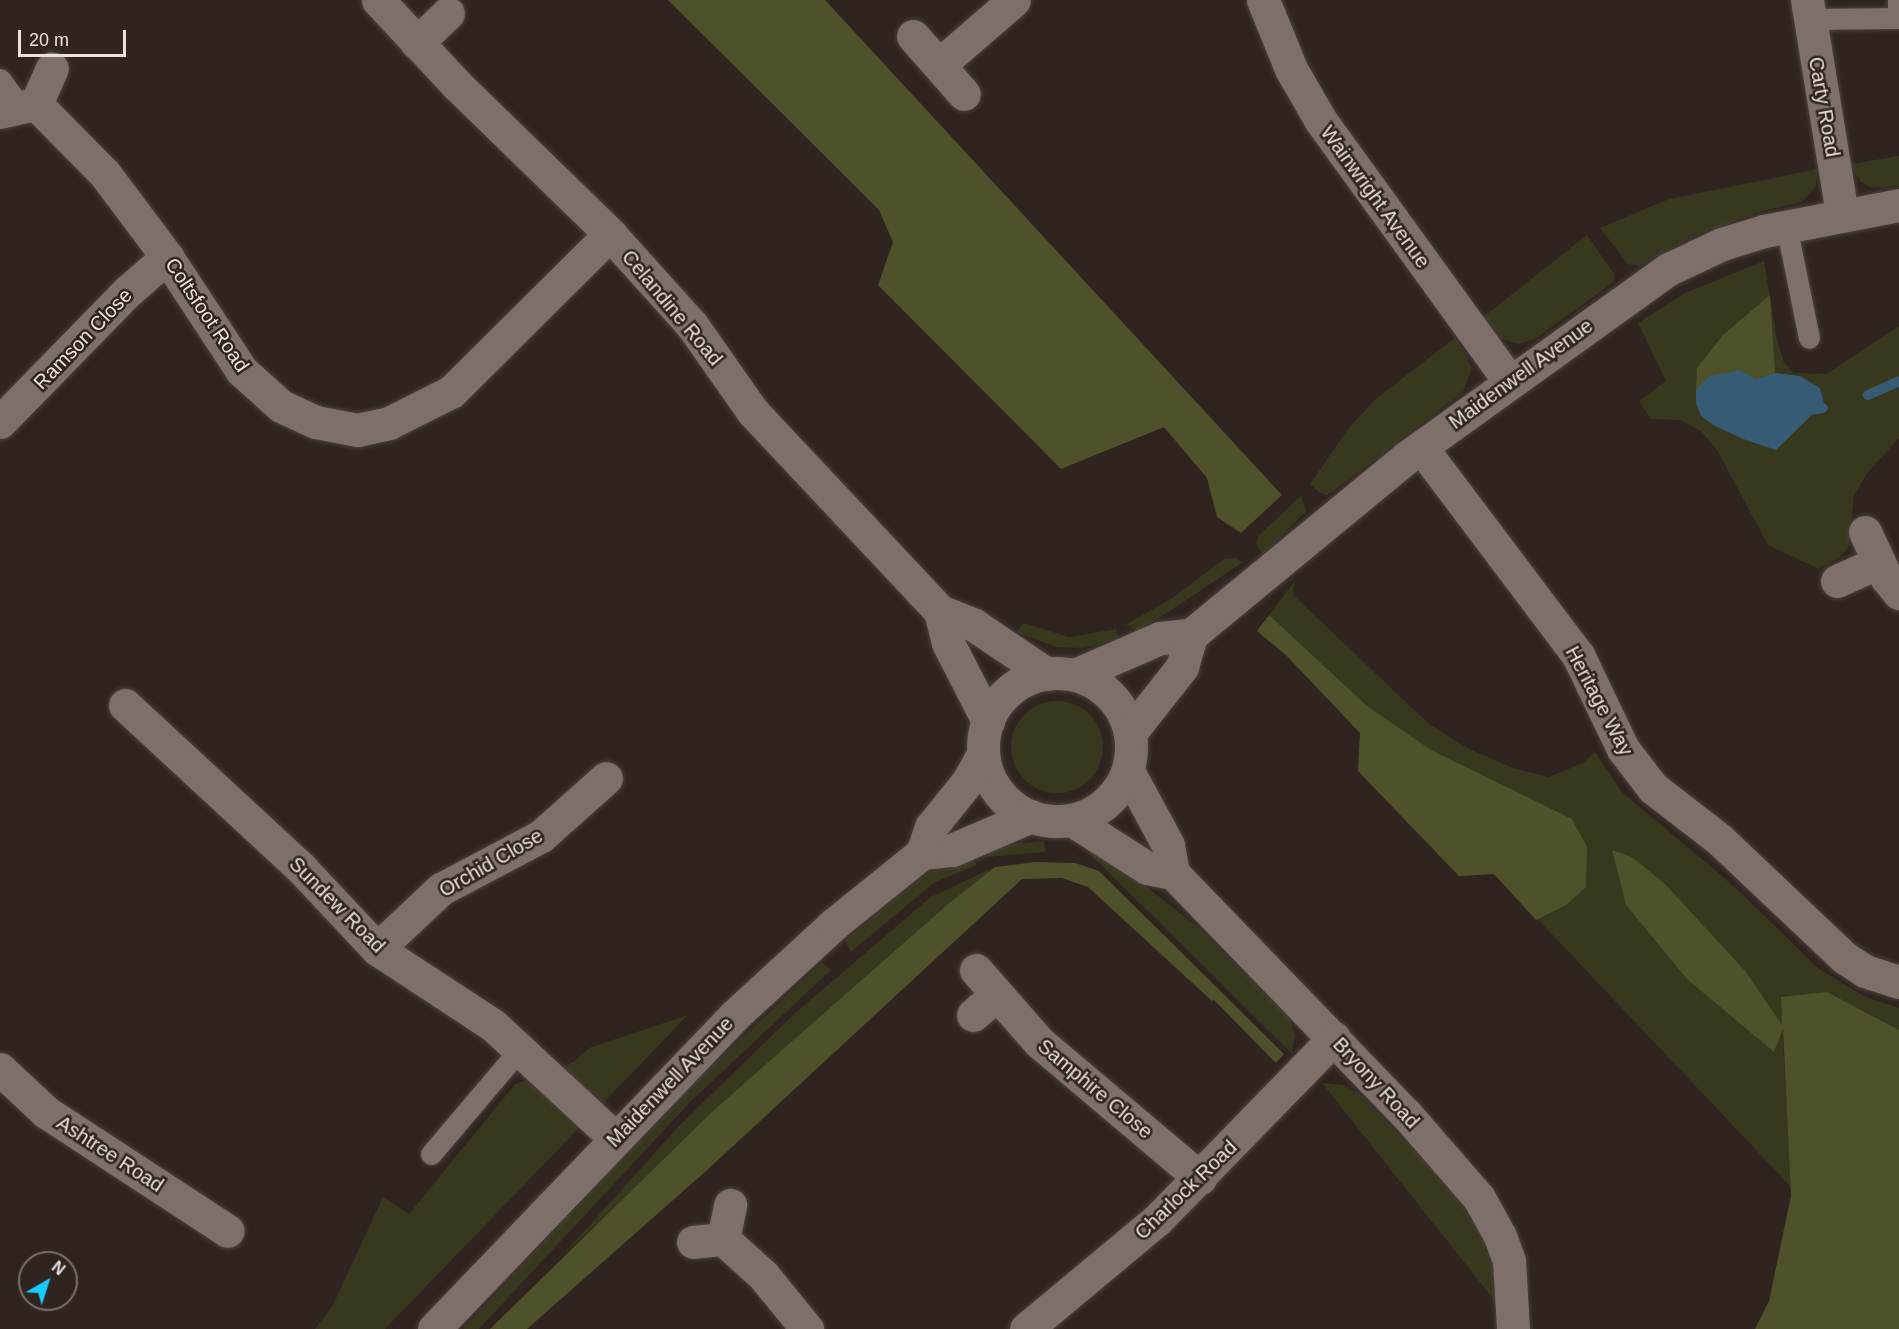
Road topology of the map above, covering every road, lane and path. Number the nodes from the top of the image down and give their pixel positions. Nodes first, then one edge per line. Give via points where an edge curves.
1 (378, 0) edge
2 (1014, 0) edge
3 (1263, 0) edge
4 (1898, 0) edge
5 (1808, 10) edge
6 (448, 13) dead end
7 (913, 36) dead end
8 (417, 42) junction
9 (939, 65) junction
10 (52, 68) dead end
11 (0, 79) edge
12 (964, 94) dead end
13 (19, 108) edge
14 (1899, 205) edge
15 (1842, 214) junction
16 (1786, 225) junction
17 (610, 234) junction
18 (167, 257) junction
19 (1809, 338) dead end
20 (1510, 382) junction
21 (0, 422) edge
22 (1421, 447) junction
23 (1865, 532) dead end
24 (1879, 562) junction
25 (1837, 581) dead end
26 (1899, 593) edge
27 (940, 611) junction
28 (1191, 635) junction
29 (1061, 675) junction
30 (124, 705) dead end
31 (988, 721) junction
32 (1130, 733) junction
33 (983, 754) junction
34 (1128, 771) junction
35 (606, 778) dead end
36 (1031, 816) junction
37 (1072, 820) junction
38 (922, 853) junction
39 (1173, 873) junction
40 (377, 949) junction
41 (1899, 982) edge
42 (982, 993) dead end
43 (1334, 1038) junction
44 (520, 1049) junction
45 (5, 1084) edge
46 (615, 1138) junction
47 (431, 1154) dead end
48 (1200, 1178) junction
49 (730, 1205) dead end
50 (228, 1231) dead end
51 (434, 1329) edge
52 (807, 1329) edge
53 (1026, 1329) edge
54 (1513, 1329) edge

1 - 8 street, Celandine Road
2 - 9 street
3 - 20 street, Wainwright Avenue via 1291,69 1321,122
4 - 5 lane via 1898,18
5 - 15 street, Carty Road
6 - 8 street
7 - 9 street
8 - 17 street, Celandine Road
9 - 12 street
10 - 13 street
11 - 13 lane
13 - 18 street, Coltsfoot Road via 105,174
14 - 15 street, Maidenwell Avenue
15 - 16 street, Maidenwell Avenue
16 - 19 lane
16 - 20 street, Maidenwell Avenue via 1722,244 1669,269
17 - 18 street, Coltsfoot Road via 451,392 389,423 357,430 316,422 281,405 242,371
17 - 27 street, Celandine Road via 692,325 753,411
18 - 21 street, Ramson Close via 128,291
20 - 22 street, Maidenwell Avenue
22 - 28 street, Maidenwell Avenue
22 - 41 street, Heritage Way via 1578,655 1623,749 1653,788 1719,839 1845,958 1865,971
23 - 24 street
24 - 25 street
24 - 26 street
27 - 29 street, Celandine Road via 974,625
27 - 31 street, Celandine Road via 948,643
28 - 29 street via 1160,638
28 - 32 street via 1182,667
29 - 31 street via 1011,689
29 - 32 street via 1111,696
30 - 40 street, Sundew Road via 302,869
31 - 33 street
32 - 34 street
33 - 36 street via 998,792
33 - 38 street via 968,781 931,827
34 - 37 street via 1106,803
34 - 39 street via 1168,845
35 - 40 street, Orchid Close via 541,836 441,890
36 - 37 street
36 - 38 street via 952,850
37 - 39 street via 1147,868
38 - 46 street, Maidenwell Avenue via 834,924 734,1016
39 - 43 street, Bryony Road
40 - 44 street, Sundew Road via 494,1026
42 - 48 street, Samphire Close
43 - 48 street, Charlock Road
43 - 54 street, Bryony Road via 1454,1166 1486,1208 1509,1261
44 - 46 street, Sundew Road
44 - 47 lane
45 - 50 street, Ashtree Road
46 - 51 street, Maidenwell Avenue
48 - 53 street, Charlock Road via 1140,1236
49 - 52 street via 708,1240 763,1275

